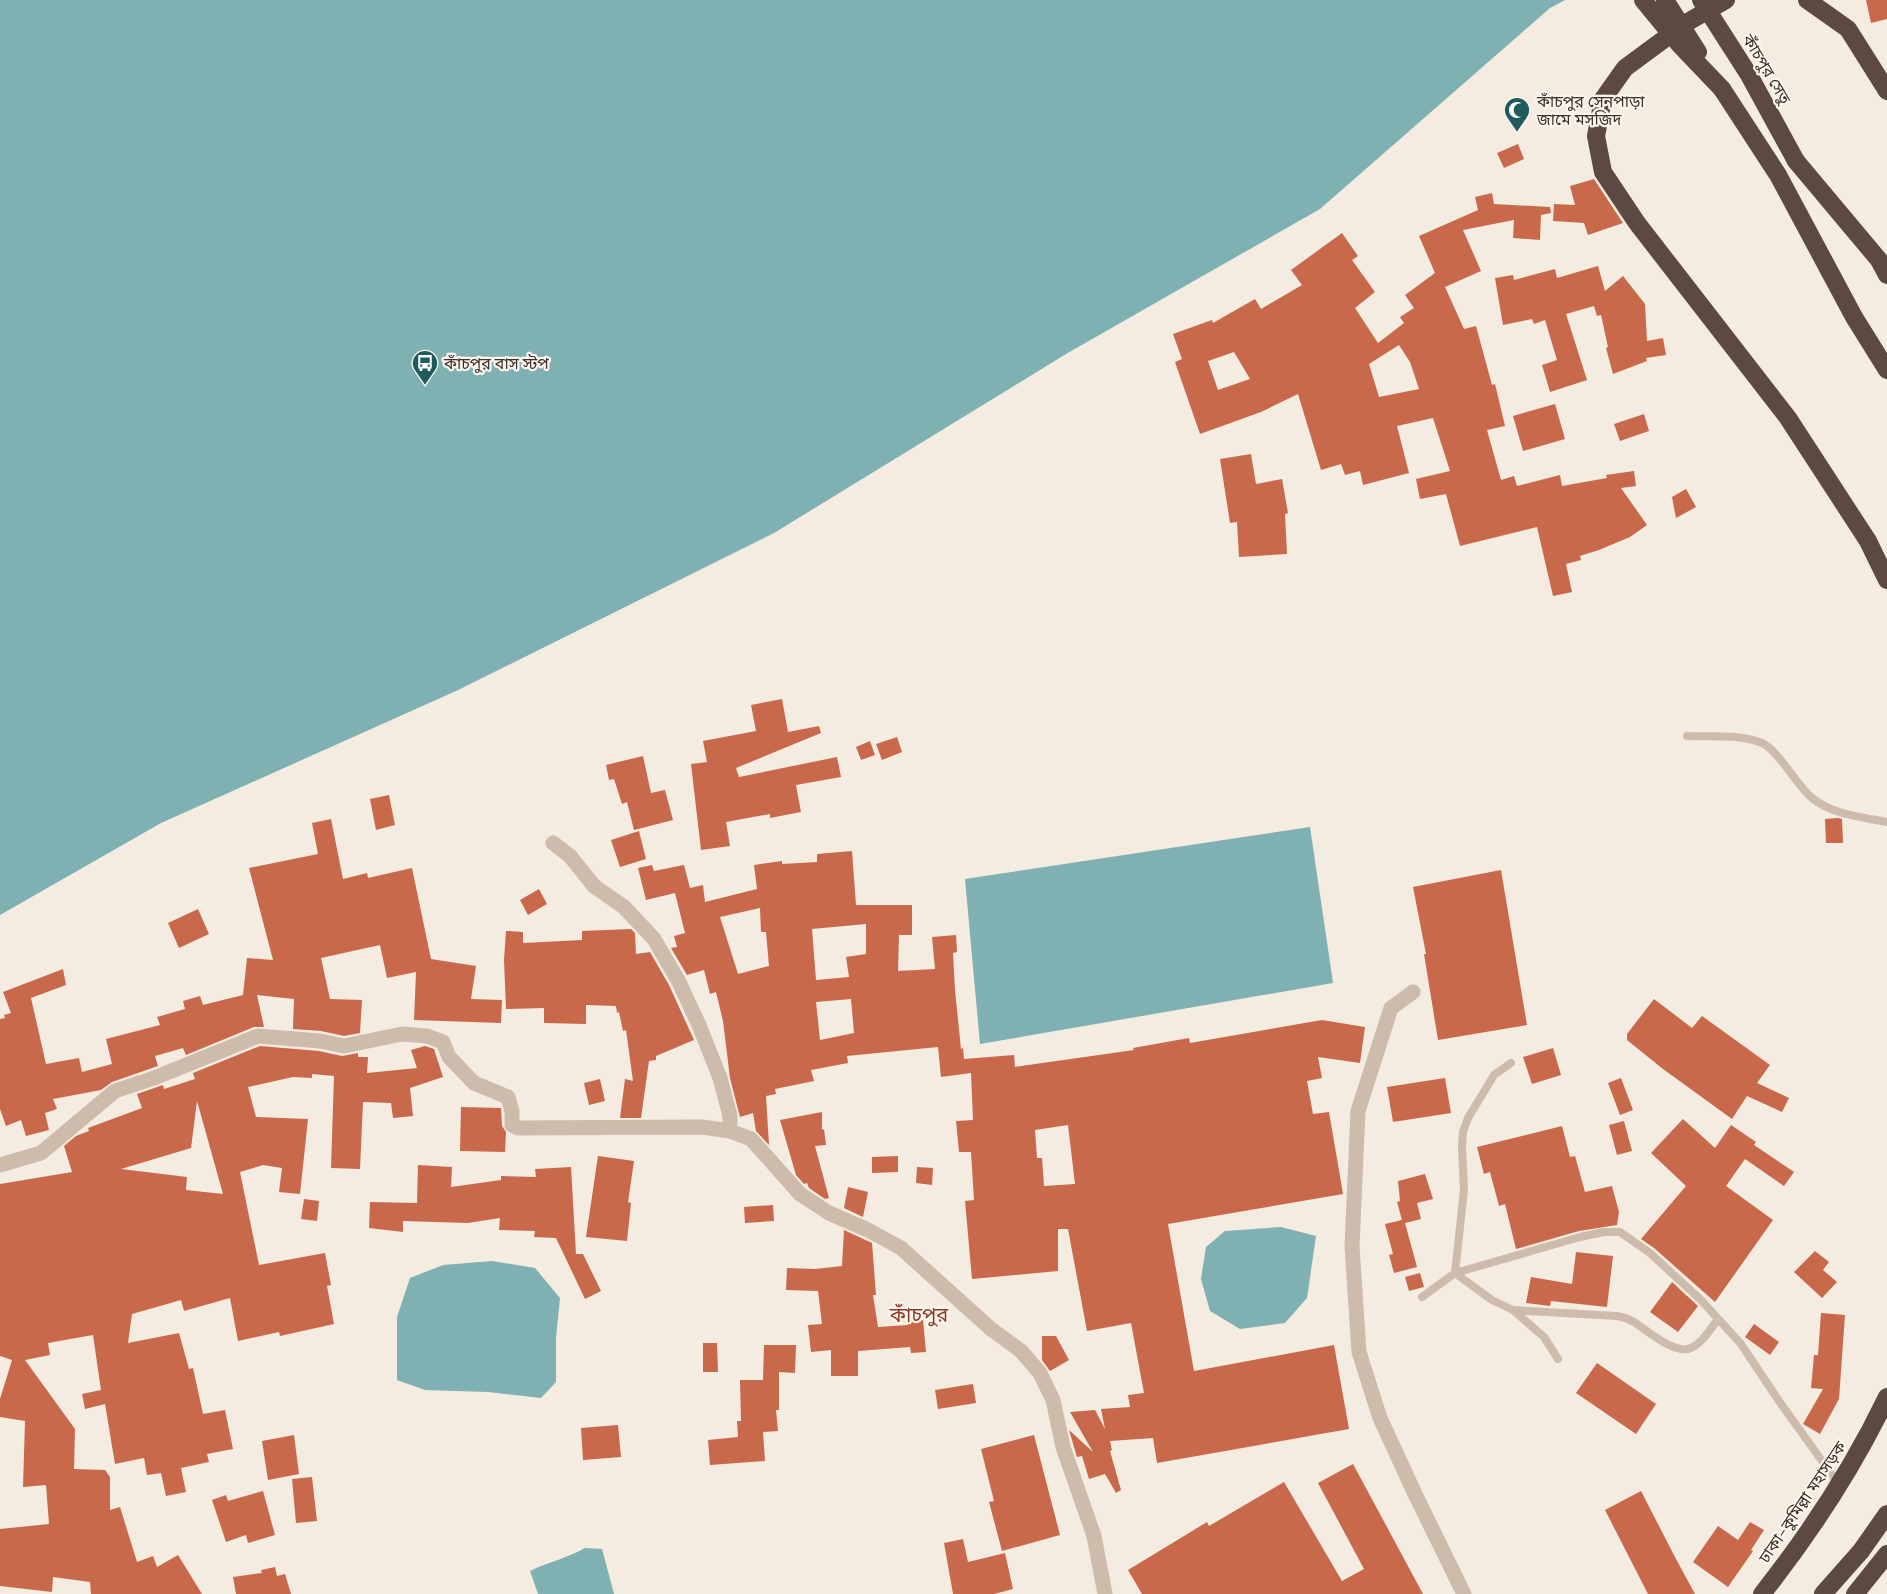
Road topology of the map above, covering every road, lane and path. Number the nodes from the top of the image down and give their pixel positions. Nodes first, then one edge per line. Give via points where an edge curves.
1 (1643, 0) edge
2 (1665, 0) edge
3 (1701, 0) edge
4 (1726, 0) edge
5 (1807, 0) edge
6 (1722, 89) junction
7 (1887, 90) edge
8 (1884, 267) edge
9 (1887, 370) edge
10 (1887, 580) edge
11 (1688, 736) dead end
12 (1887, 822) edge
13 (553, 843) dead end
14 (1413, 992) dead end
15 (1511, 1063) dead end
16 (730, 1131) junction
17 (0, 1165) edge
18 (1455, 1273) junction
19 (1422, 1297) dead end
20 (1513, 1310) junction
21 (1718, 1318) junction
22 (1558, 1359) dead end
23 (1887, 1397) edge
24 (1840, 1486) junction
25 (1887, 1514) edge
26 (1887, 1554) edge
27 (1105, 1594) edge
28 (1464, 1594) edge
29 (1762, 1594) edge
30 (1823, 1594) edge
31 (1855, 1594) edge

1 - 6 highway, bridge
2 - 6 highway, bridge
3 - 8 highway, কাঁচপুর সেতু, bridge via 1749,75 1796,161
4 - 10 highway via 1686,23 1625,68 1603,99 1596,136 1603,172 1636,223 1788,418 1868,541
5 - 7 highway via 1848,29
6 - 9 highway via 1778,175
11 - 12 lane via 1737,737 1764,744 1811,798 1842,813
13 - 16 street via 654,939 678,980 720,1078
14 - 28 street via 1391,1008 1358,1111 1353,1245 1359,1352 1380,1418
15 - 18 lane via 1494,1075 1463,1132 1464,1190
16 - 17 street via 649,1126 518,1128 512,1125 508,1097 474,1083 449,1058 443,1042 427,1036 402,1034 344,1046 258,1036 115,1091 41,1153
16 - 27 street via 751,1139 800,1194 829,1213 901,1248 1021,1351 1040,1373 1053,1400 1063,1447 1094,1536
18 - 19 lane
18 - 20 lane
18 - 21 lane via 1580,1237 1620,1232 1650,1253
20 - 21 lane via 1617,1316 1682,1349 1699,1344
20 - 22 lane via 1544,1337
21 - 24 lane via 1741,1344
23 - 24 highway, ঢাকা–কুমিল্লা মহাসড়ক
24 - 29 highway, ঢাকা–কুমিল্লা মহাসড়ক
25 - 30 highway
26 - 31 highway

